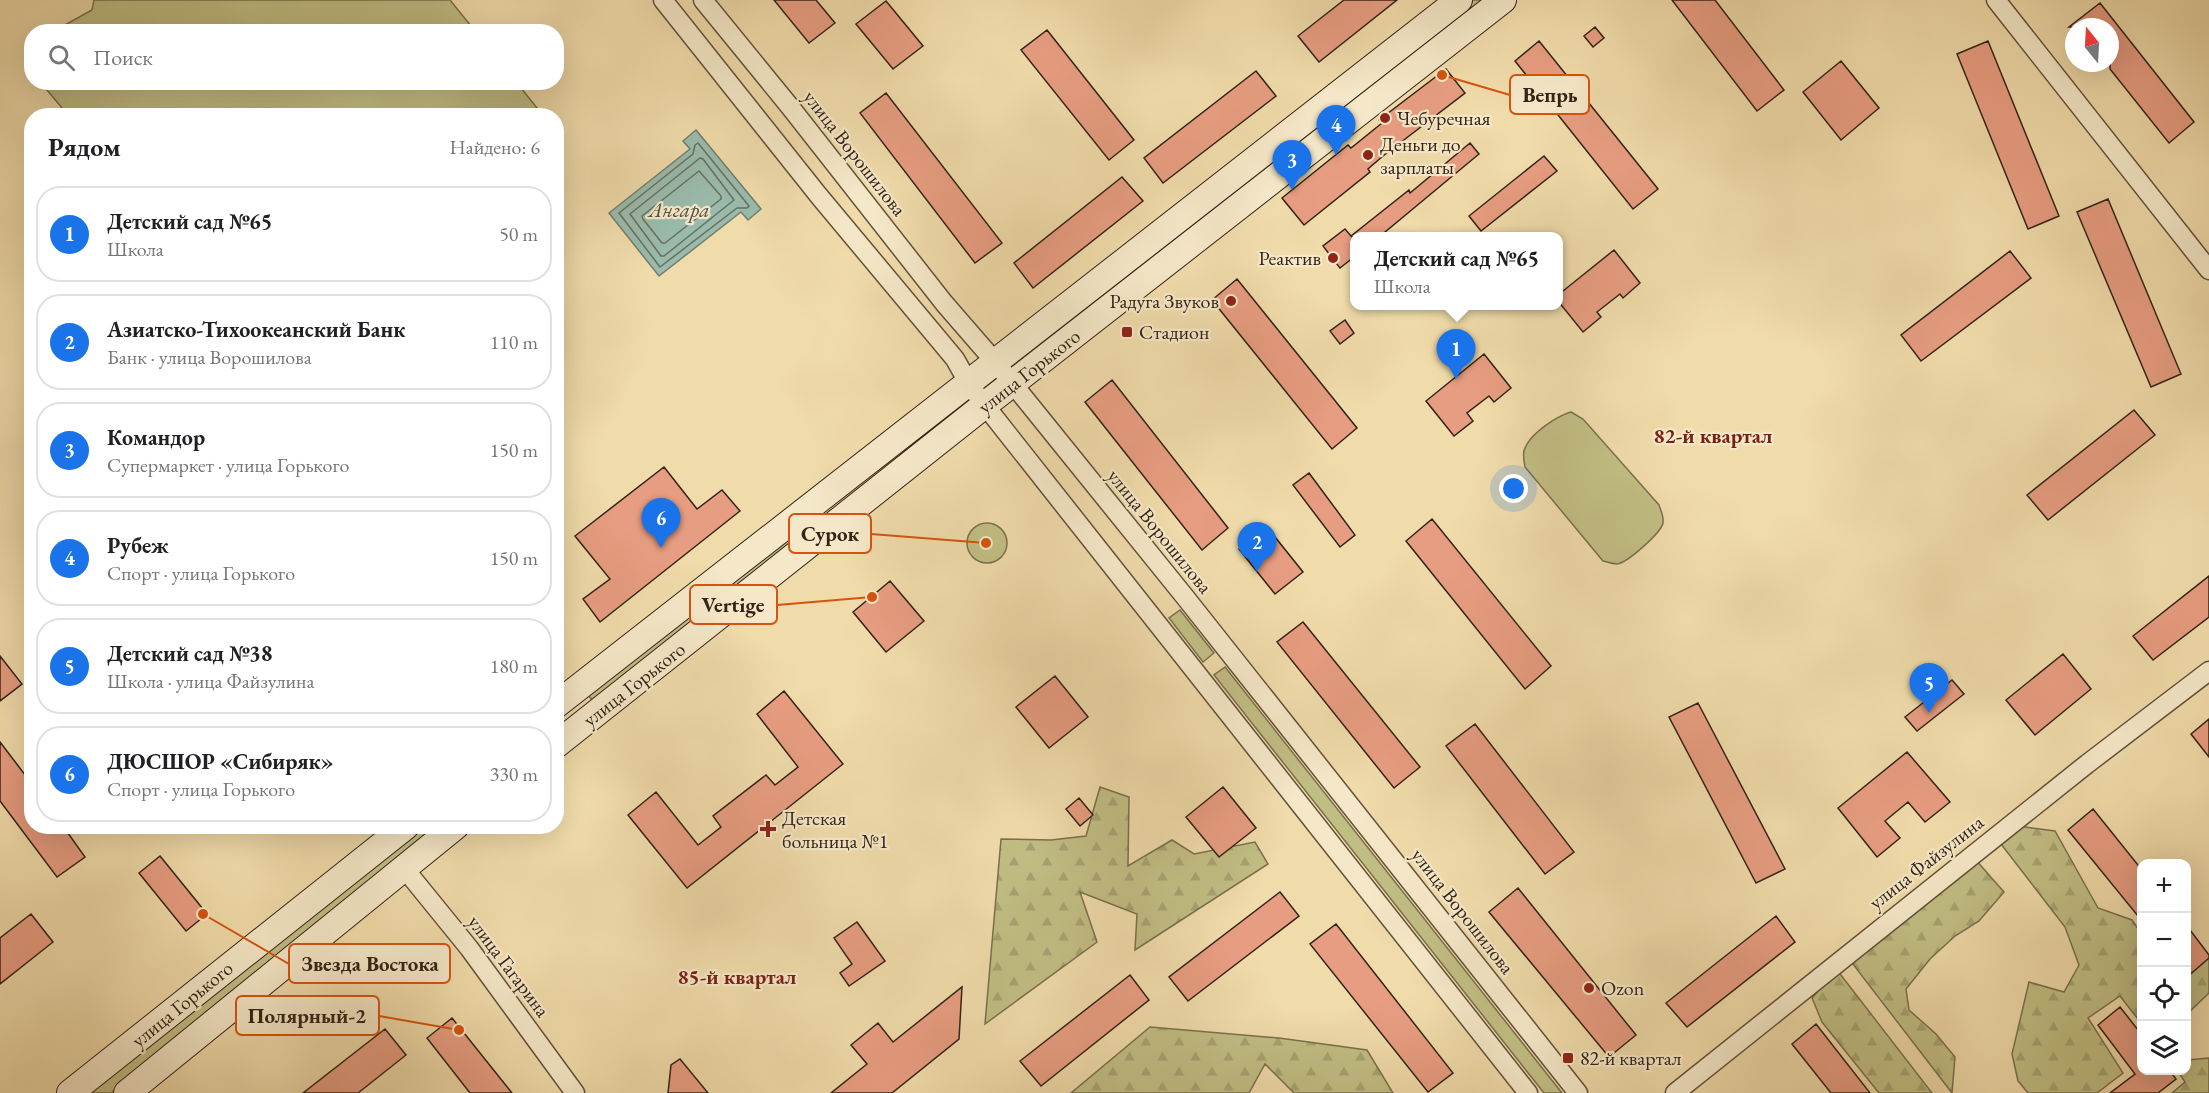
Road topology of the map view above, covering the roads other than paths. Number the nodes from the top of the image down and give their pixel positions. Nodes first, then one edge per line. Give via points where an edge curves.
1 (663, 0) edge
2 (703, 0) edge
3 (1459, 0) edge
4 (1503, 0) edge
5 (1996, 0) edge
6 (2209, 270) edge
7 (996, 363) junction
8 (969, 384) junction
9 (1012, 384) junction
10 (985, 405) junction
11 (2209, 671) edge
12 (564, 699) edge
13 (564, 701) edge
14 (581, 725) junction
15 (564, 739) edge
16 (396, 834) edge
17 (446, 834) edge
18 (404, 868) junction
19 (70, 1093) edge
20 (127, 1093) edge
21 (575, 1093) edge
22 (1528, 1093) edge
23 (1578, 1093) edge
24 (1675, 1093) edge

1 - 8 street via 955,359
2 - 7 street, улица Ворошилова
3 - 7 main road, улица Горького
4 - 9 main road, улица Горького
5 - 6 street
7 - 8 main road, улица Горького
7 - 9 street, улица Ворошилова
8 - 10 street
8 - 12 main road, улица Горького
9 - 10 main road, улица Горького
9 - 23 street, улица Ворошилова
10 - 14 main road, улица Горького
10 - 22 street
11 - 24 street, улица Файзулина
13 - 14 main road via 576,698 589,706 590,715
14 - 15 main road, улица Горького
16 - 19 main road, улица Горького
17 - 18 main road, улица Горького
18 - 20 main road, улица Горького
18 - 21 street, улица Гагарина via 469,948

